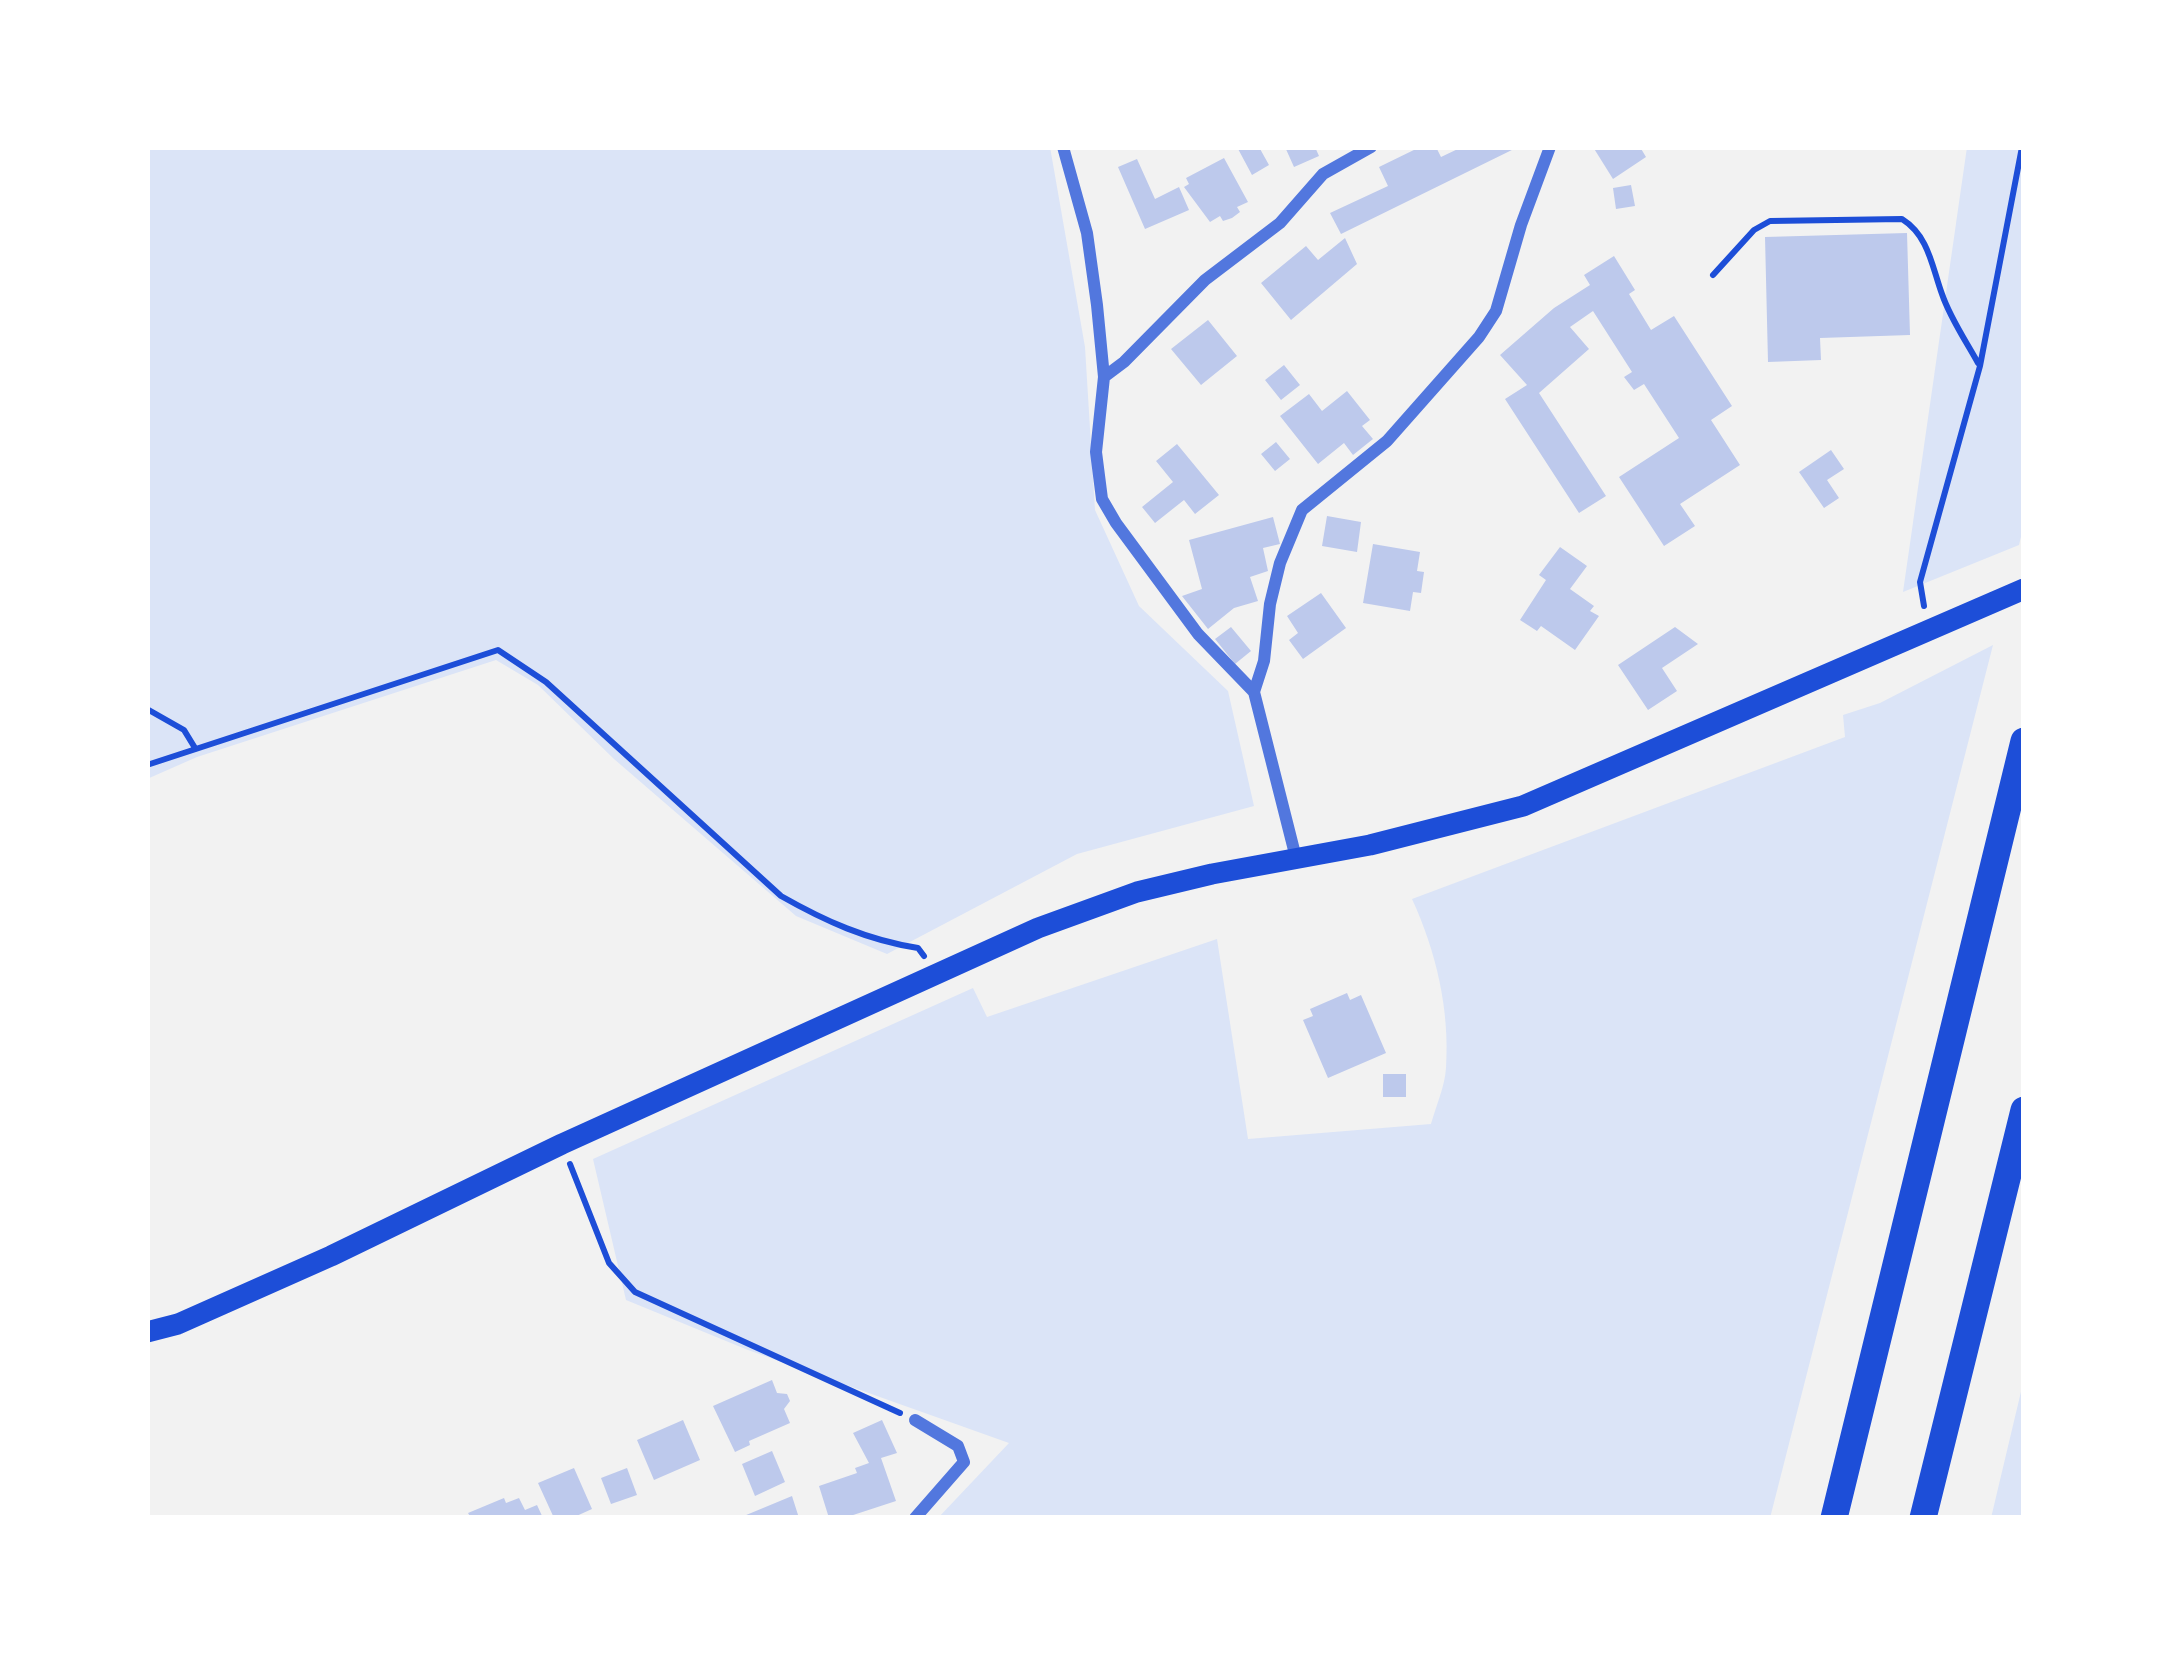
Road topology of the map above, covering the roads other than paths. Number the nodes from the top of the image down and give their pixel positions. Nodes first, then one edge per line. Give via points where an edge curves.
1 (1063, 147) edge
2 (1371, 147) edge
3 (1550, 147) edge
4 (1104, 377) junction
5 (2024, 589) edge
6 (1254, 692) junction
7 (2024, 741) edge
8 (1296, 858) junction
9 (2024, 1110) edge
10 (147, 1332) edge
11 (915, 1420) road end
12 (915, 1518) edge
13 (1834, 1518) edge
14 (1923, 1518) edge

1 - 4 street via 1087,233
2 - 4 street via 1323,174 1280,223 1205,280
3 - 6 street via 1496,310 1479,338 1387,441 1302,510 1280,563
4 - 6 street via 1096,452 1102,499 1198,634
5 - 8 main road via 1522,806
6 - 8 street
7 - 13 highway
8 - 10 main road via 1137,892 1038,928 331,1256
9 - 14 highway
11 - 12 street via 958,1445 964,1462

